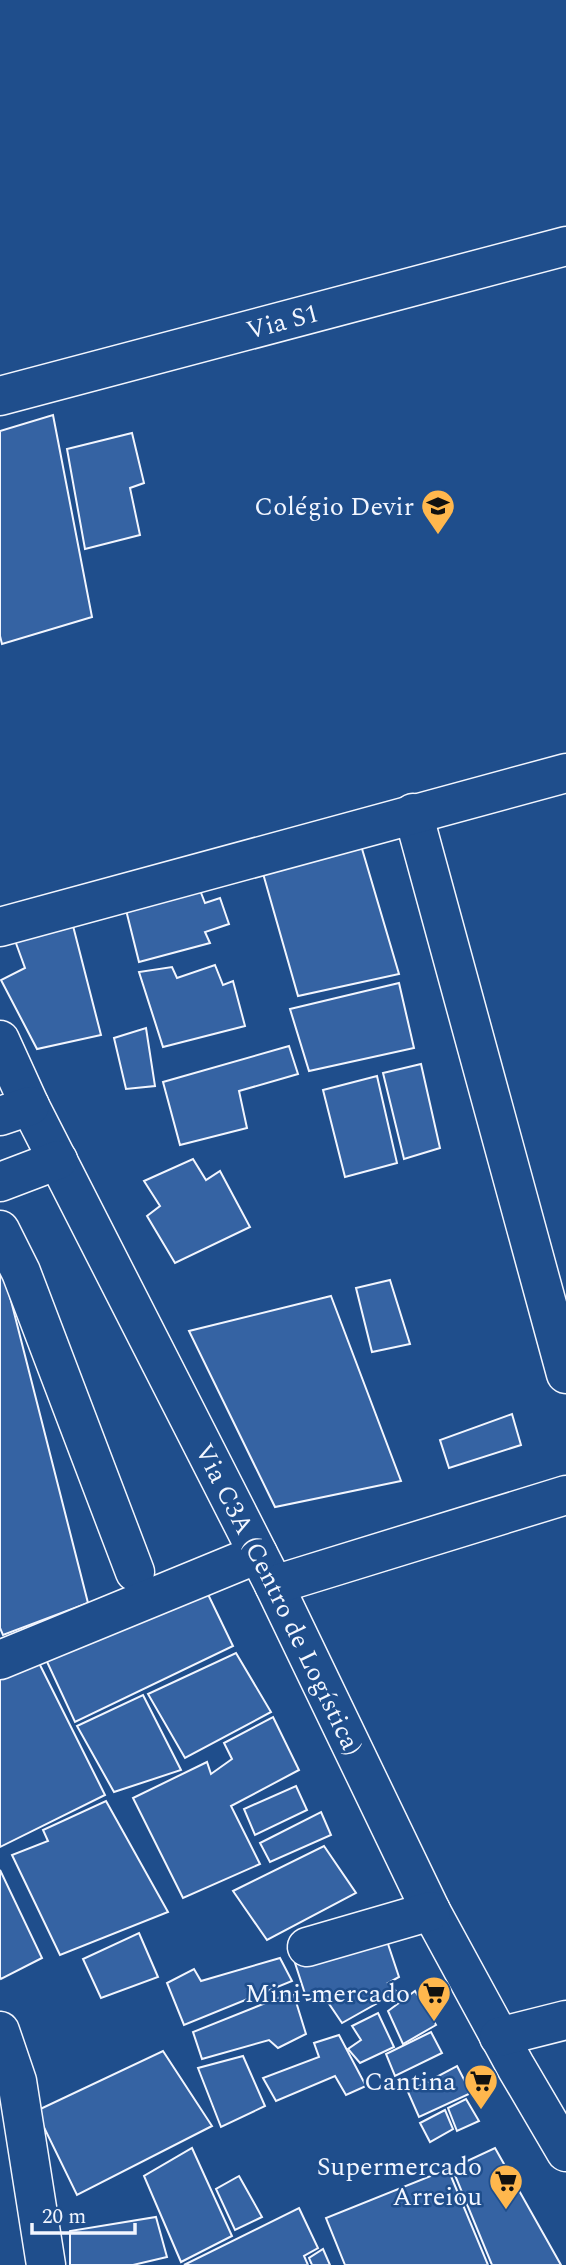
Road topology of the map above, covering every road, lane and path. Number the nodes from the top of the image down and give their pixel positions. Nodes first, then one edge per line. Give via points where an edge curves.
1 (566, 246) edge
2 (0, 396) edge
3 (566, 773) edge
4 (413, 813) junction
5 (0, 927) edge
6 (0, 1040) edge
7 (15, 1111) edge
8 (58, 1160) junction
9 (0, 1182) edge
10 (0, 1230) edge
11 (566, 1374) edge
12 (566, 1495) edge
13 (266, 1569) junction
14 (135, 1572) dead end
15 (0, 1660) edge
16 (431, 1911) junction
17 (307, 1947) dead end
18 (566, 2020) edge
19 (0, 2031) edge
20 (499, 2037) junction
21 (566, 2152) edge
22 (46, 2265) edge

1 - 2 street, Via S1
3 - 4 street
4 - 5 street
4 - 11 street
6 - 7 street, Via C3A (Centro de Logística)
7 - 8 street, Via C3A (Centro de Logística)
8 - 9 street
8 - 13 street, Via C3A (Centro de Logística)
10 - 14 street via 21,1272
12 - 13 street
13 - 15 street
13 - 16 street, Via C3A (Centro de Logística)
16 - 17 street
16 - 20 street, Via C3A (Centro de Logística)
18 - 20 street
19 - 22 street via 17,2081
20 - 21 street, Via C3A (Centro de Logística)

